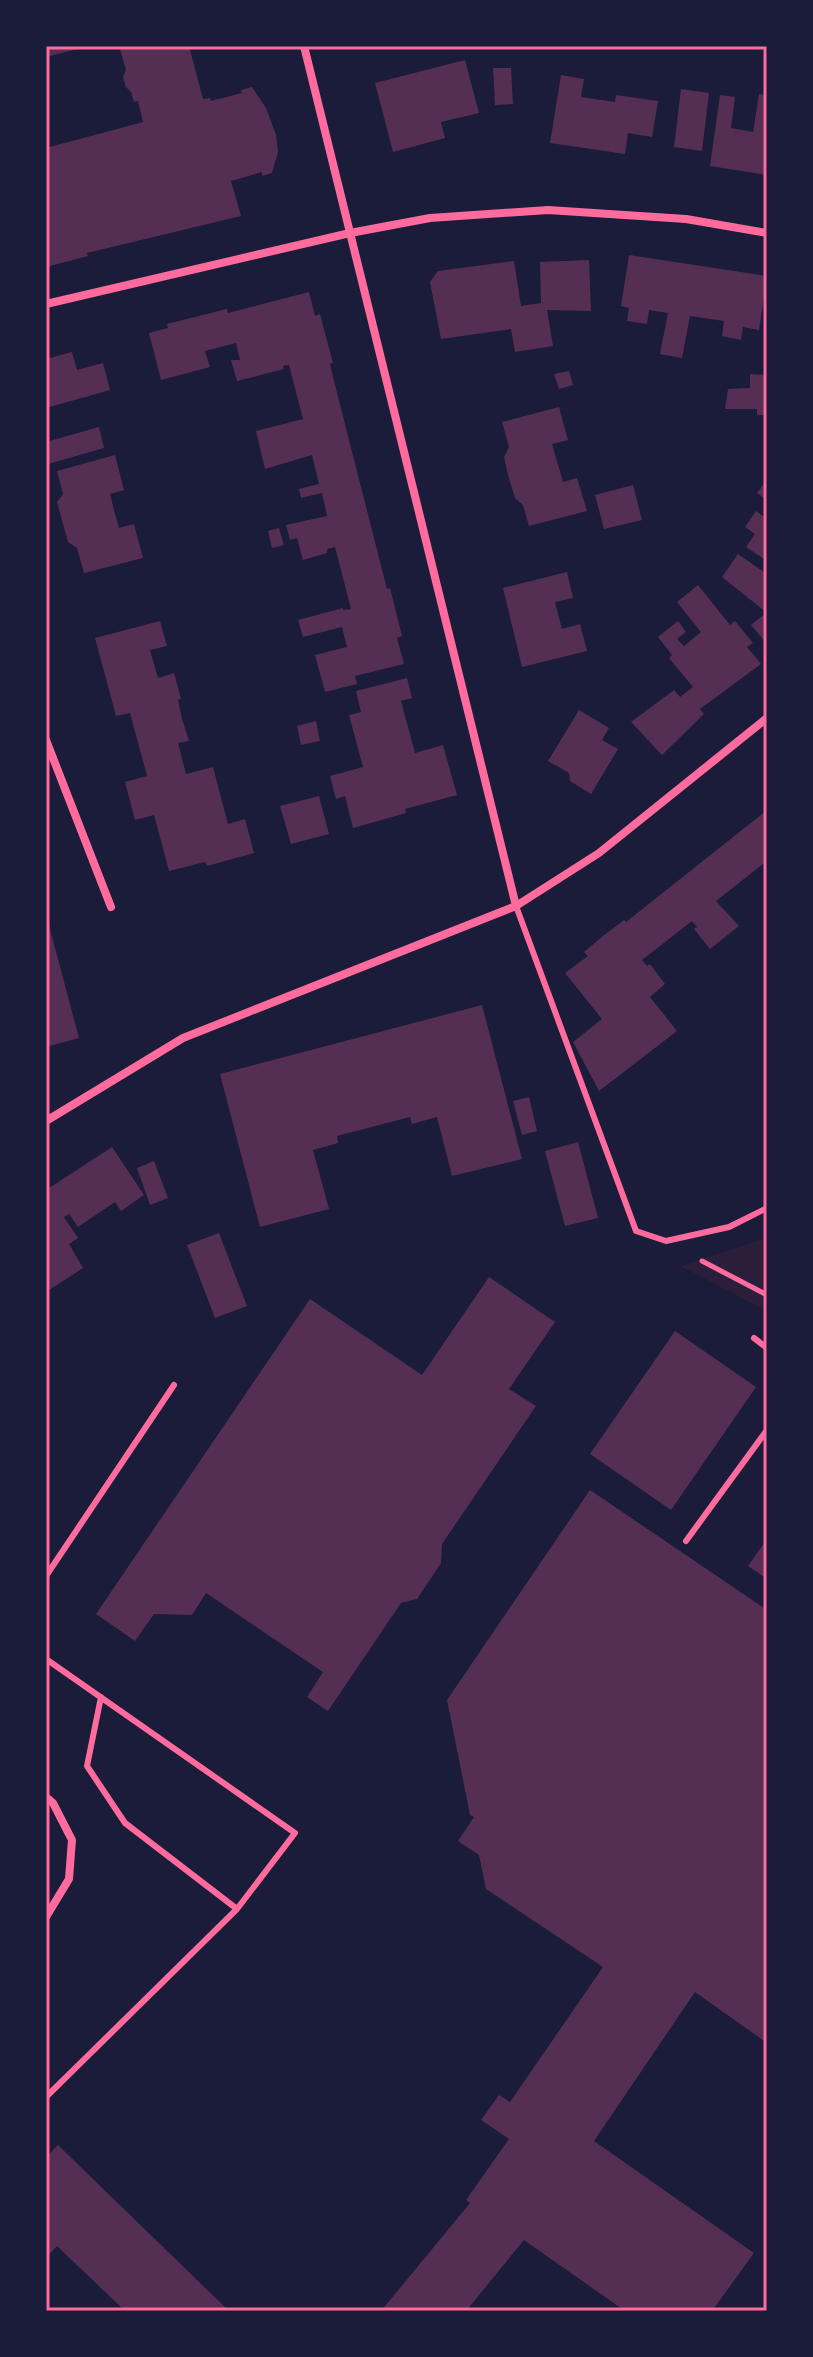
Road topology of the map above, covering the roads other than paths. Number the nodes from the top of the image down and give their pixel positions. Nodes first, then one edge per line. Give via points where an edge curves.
1 (304, 46) edge
2 (350, 233) junction
3 (767, 233) edge
4 (46, 304) edge
5 (767, 718) edge
6 (46, 740) edge
7 (516, 906) junction
8 (111, 907) dead end
9 (46, 1121) edge
10 (767, 1208) edge
11 (754, 1338) dead end
12 (767, 1348) edge
13 (174, 1385) dead end
14 (767, 1430) edge
15 (686, 1541) dead end
16 (46, 1576) edge
17 (46, 1659) edge
18 (101, 1697) junction
19 (46, 1797) edge
20 (237, 1909) junction
21 (46, 1917) edge
22 (46, 2097) edge

1 - 2 street
2 - 3 street via 430,218 548,210 686,219
2 - 4 street
2 - 7 street
5 - 7 street via 599,853
6 - 8 street
7 - 9 street via 183,1038
7 - 10 lane via 636,1231 666,1241 729,1227
11 - 12 lane
13 - 16 lane
14 - 15 lane
17 - 18 lane
18 - 20 lane via 87,1766 125,1823
18 - 20 lane via 295,1833
19 - 21 street via 72,1840 69,1879
20 - 22 lane

